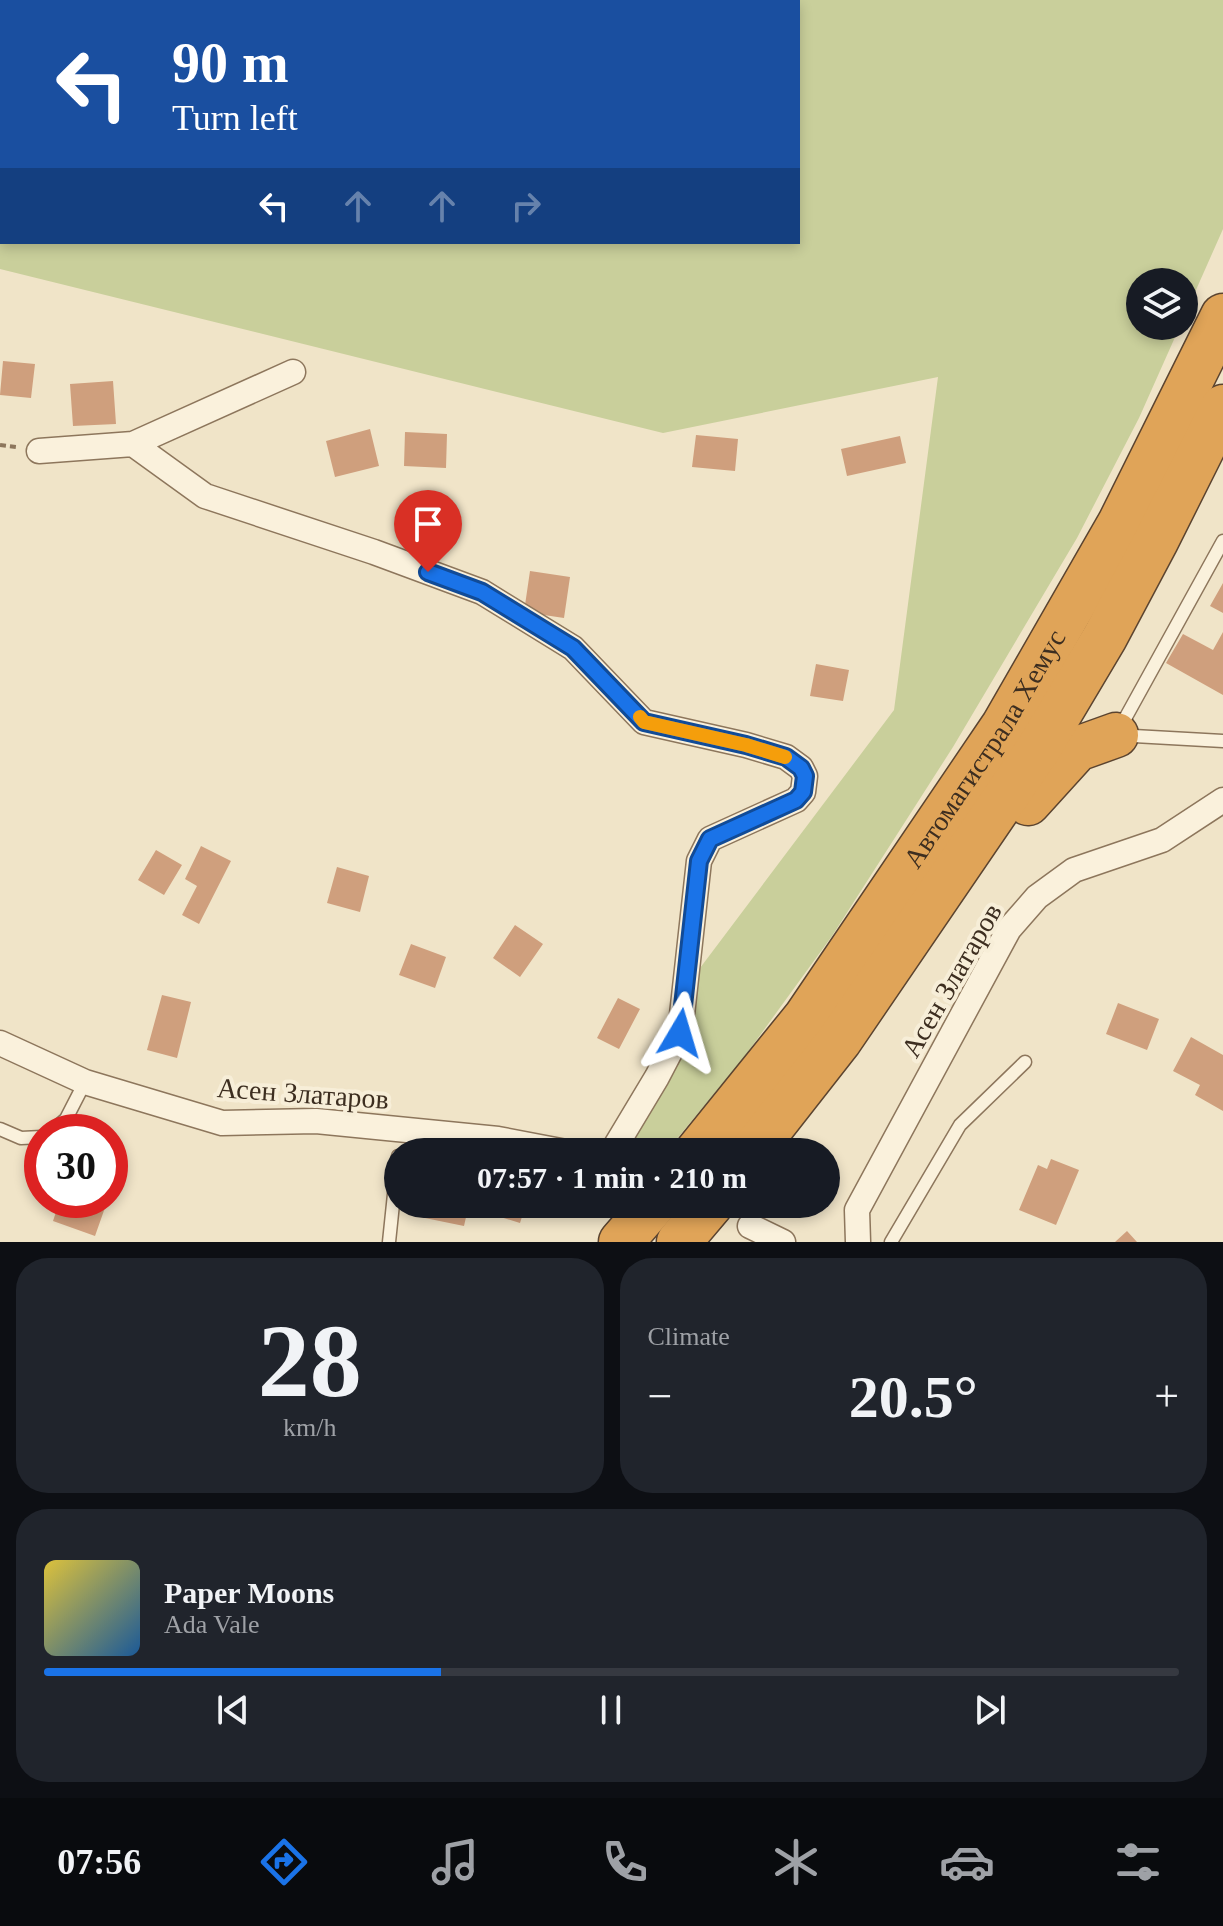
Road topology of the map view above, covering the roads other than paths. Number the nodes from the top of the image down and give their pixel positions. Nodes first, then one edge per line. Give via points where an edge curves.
1 (1223, 316) edge
2 (293, 372) dead end
3 (1223, 407) edge
4 (133, 444) junction
5 (39, 451) dead end
6 (1223, 541) edge
7 (1116, 735) junction
8 (1223, 741) edge
9 (1223, 800) edge
10 (919, 923) junction
11 (0, 1043) edge
12 (1025, 1062) dead end
13 (85, 1082) junction
14 (69, 1114) edge
15 (0, 1129) edge
16 (24, 1138) edge
17 (620, 1138) edge
18 (708, 1138) edge
19 (763, 1138) edge
20 (384, 1141) edge
21 (391, 1218) edge
22 (642, 1218) edge
23 (699, 1218) edge
24 (750, 1226) dead end
25 (389, 1242) edge
26 (621, 1242) edge
27 (679, 1242) edge
28 (783, 1242) edge
29 (858, 1242) edge
30 (891, 1242) edge

1 - 18 highway, Автомагистрала Хемус via 1120,523 1004,725 806,1017
2 - 4 street
3 - 10 highway, Автомагистрала Хемус via 1105,637 1039,748
4 - 5 street
4 - 17 street via 205,496 482,592 573,648 644,722 773,753 801,768 803,792 796,800 710,839 699,861 680,1033
6 - 7 lane
7 - 8 lane
7 - 10 highway via 1077,749
9 - 29 street, Асен Златаров via 1162,840 1074,870 1037,897 1009,929 857,1210
10 - 19 highway, Автомагистрала Хемус via 839,1041
11 - 13 street, Асен Златаров
12 - 30 lane via 960,1125
13 - 14 lane
13 - 20 street, Асен Златаров via 222,1123 316,1121
15 - 16 lane
21 - 25 lane
22 - 26 highway
23 - 27 highway
24 - 28 street

